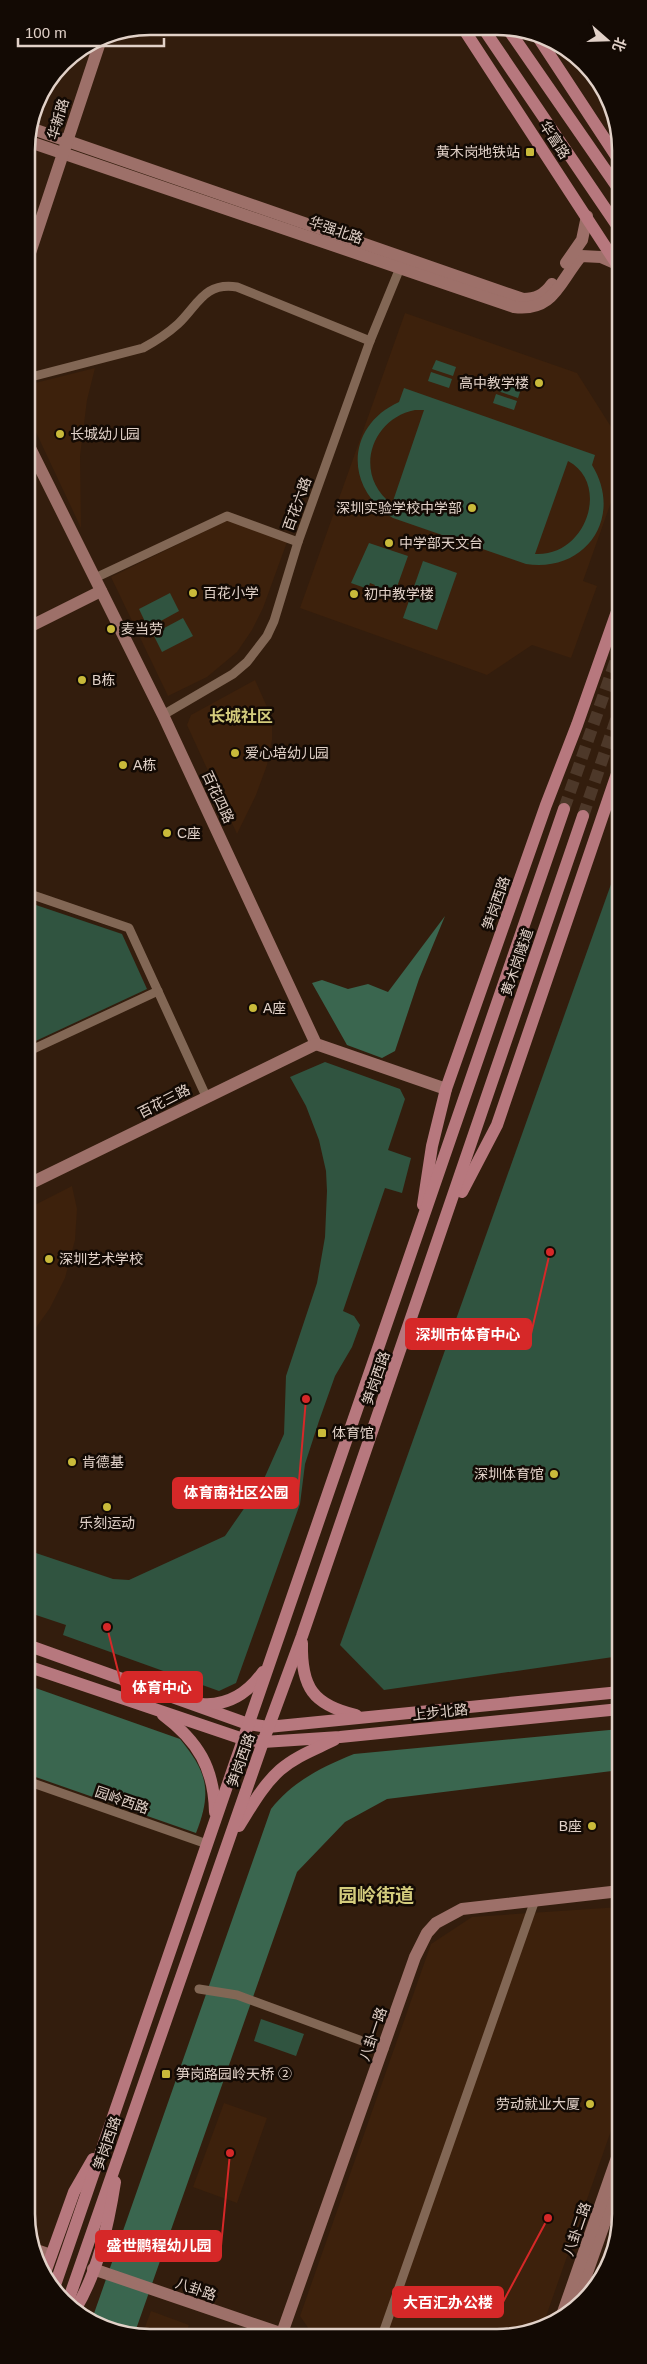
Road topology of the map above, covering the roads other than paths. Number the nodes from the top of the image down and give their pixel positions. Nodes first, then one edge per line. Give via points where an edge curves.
1 (468, 35) edge
2 (488, 35) edge
3 (513, 36) edge
4 (543, 45) edge
5 (98, 48) edge
6 (37, 130) edge
7 (66, 140) junction
8 (35, 143) edge
9 (612, 150) edge
10 (64, 153) junction
11 (612, 180) edge
12 (587, 216) junction
13 (612, 218) edge
14 (35, 236) edge
15 (612, 256) edge
16 (402, 262) junction
17 (612, 263) edge
18 (370, 342) junction
19 (35, 376) edge
20 (35, 462) edge
21 (298, 542) junction
22 (95, 578) junction
23 (101, 591) junction
24 (35, 624) edge
25 (612, 626) edge
26 (163, 715) junction
27 (612, 788) edge
28 (564, 810) tunnel mouth
29 (583, 816) tunnel mouth
30 (35, 896) edge
31 (158, 991) junction
32 (316, 1044) junction
33 (35, 1048) edge
34 (446, 1089) junction
35 (206, 1096) junction
36 (460, 1111) joint
37 (479, 1118) joint
38 (35, 1181) edge
39 (424, 1218) junction
40 (444, 1227) junction
41 (318, 1524) junction
42 (339, 1530) junction
43 (302, 1636) junction
44 (35, 1648) edge
45 (272, 1655) junction
46 (35, 1669) edge
47 (612, 1693) edge
48 (186, 1701) junction
49 (153, 1708) junction
50 (612, 1710) edge
51 (364, 1716) junction
52 (248, 1724) junction
53 (268, 1727) junction
54 (340, 1737) junction
55 (243, 1739) junction
56 (262, 1742) junction
57 (35, 1784) edge
58 (220, 1806) junction
59 (238, 1812) junction
60 (216, 1820) junction
61 (229, 1841) junction
62 (207, 1844) junction
63 (612, 1892) edge
64 (536, 1900) junction
65 (199, 1989) dead end
66 (384, 2049) junction
67 (105, 2140) junction
68 (121, 2150) junction
69 (612, 2179) edge
70 (612, 2203) edge
71 (42, 2252) edge
72 (51, 2255) junction
73 (47, 2266) edge
74 (93, 2269) junction
75 (56, 2281) edge
76 (584, 2285) edge
77 (70, 2296) edge
78 (575, 2297) edge
79 (78, 2304) edge
80 (267, 2329) edge
81 (286, 2329) edge
82 (384, 2329) edge

1 - 12 main road, 华富路
2 - 13 main road, 华富路
3 - 11 main road, 华富路
4 - 9 main road
5 - 7 street, 华新路
6 - 7 street, 华强北路
7 - 10 street, 华新路
7 - 16 street, 华强北路
8 - 10 street, 华强北路
10 - 14 street
10 - 16 street, 华强北路
12 - 15 main road, 华富路
12 - 16 street, 华强北路 via 585,231 576,249 547,290 532,299
16 - 17 street, 华强北路 via 503,304 526,309 545,304 582,256 601,257
16 - 18 street, 百花六路
18 - 19 street via 226,285 205,293 178,324 143,348
18 - 21 street, 百花六路
20 - 22 street, 百花四路
21 - 22 street via 226,516
21 - 26 street, 百花六路 via 274,621 258,649 247,662 217,685
22 - 23 street, 百花四路
23 - 24 street
23 - 26 street, 百花四路
25 - 34 main road, 笋岗西路
26 - 32 street, 百花四路
27 - 40 main road, 笋岗西路 via 497,1125
28 - 36 main road, 黄木岗隧道
29 - 37 main road, 黄木岗隧道
30 - 31 street via 129,928
31 - 33 street
31 - 35 street
32 - 34 street
32 - 35 street, 百花三路
34 - 39 main road, 笋岗西路 via 423,1197
35 - 38 street, 百花三路
36 - 39 main road, 笋岗西路
37 - 40 main road, 笋岗西路
39 - 41 main road, 笋岗西路
40 - 42 main road, 笋岗西路
41 - 42 main road
41 - 45 main road, 笋岗西路
42 - 43 main road, 笋岗西路
43 - 51 main road via 303,1670 310,1692 330,1707
43 - 53 main road, 笋岗西路
44 - 48 main road
45 - 48 main road via 262,1674 236,1699 213,1704
45 - 52 main road, 笋岗西路
46 - 49 main road, 上步北路
47 - 51 main road, 上步北路
48 - 52 main road, 上步北路
49 - 55 main road, 上步北路
49 - 60 main road via 182,1731 202,1756 213,1784
50 - 54 main road, 上步北路
51 - 53 main road, 上步北路
52 - 53 main road, 上步北路
52 - 55 main road, 笋岗西路
53 - 56 main road, 笋岗西路
54 - 56 main road, 上步北路
54 - 61 main road via 296,1758 280,1770
55 - 56 main road, 上步北路
55 - 58 main road, 笋岗西路
56 - 59 main road, 笋岗西路
57 - 62 street, 园岭西路
58 - 59 main road
58 - 60 main road, 笋岗西路
59 - 61 main road, 笋岗西路
60 - 62 main road, 笋岗西路
61 - 68 main road, 笋岗西路
62 - 67 main road, 笋岗西路
63 - 64 street, 八卦一路
64 - 66 street, 八卦一路 via 462,1910 436,1923 420,1944
64 - 82 street
65 - 66 street via 237,1995
66 - 81 street, 八卦一路
67 - 72 main road via 74,2192
67 - 75 main road, 笋岗西路
68 - 74 main road via 111,2210
68 - 77 main road, 笋岗西路
69 - 76 street, 八卦二路
70 - 76 street, 八卦二路
71 - 72 street
72 - 73 main road
74 - 79 main road
74 - 80 street, 八卦路
76 - 78 street, 八卦二路

